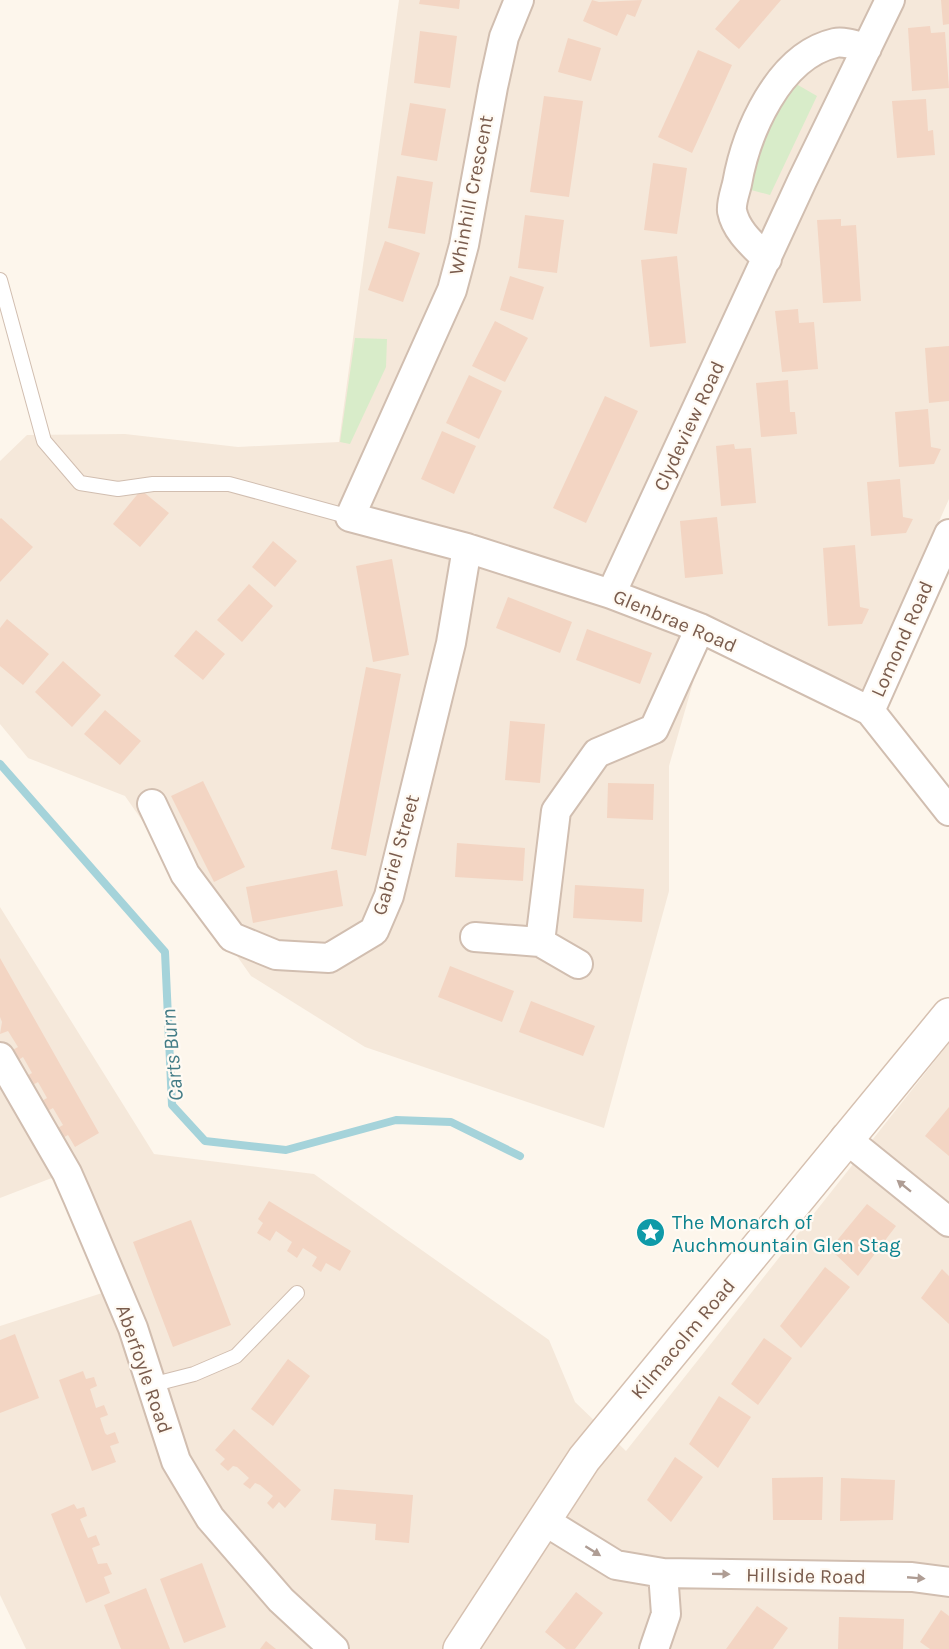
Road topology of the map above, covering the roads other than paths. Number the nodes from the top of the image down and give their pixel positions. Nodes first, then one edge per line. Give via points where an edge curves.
1 (519, 0) edge
2 (890, 0) edge
3 (867, 48) junction
4 (767, 259) junction
5 (0, 280) edge
6 (350, 517) junction
7 (949, 534) edge
8 (467, 548) junction
9 (611, 594) junction
10 (700, 628) junction
11 (870, 711) junction
12 (152, 804) dead end
13 (949, 811) edge
14 (475, 937) dead end
15 (540, 942) junction
16 (578, 964) dead end
17 (949, 1015) edge
18 (0, 1057) edge
19 (845, 1138) junction
20 (949, 1222) edge
21 (297, 1293) dead end
22 (151, 1385) junction
23 (543, 1520) junction
24 (663, 1573) junction
25 (949, 1582) edge
26 (334, 1649) edge
27 (460, 1649) edge
28 (654, 1649) edge

1 - 6 street, Whinhill Crescent via 502,47 452,290
2 - 3 street, Clydeview Road
3 - 4 street, Clydeview Road
3 - 4 street via 837,42 809,55 782,80 760,111 740,162 732,210 740,231
4 - 9 street, Clydeview Road
5 - 6 lane via 44,441 80,483 118,489 153,484 229,484
6 - 8 street, Glenbrae Road
7 - 11 street, Lomond Road
8 - 9 street, Glenbrae Road
8 - 12 street, Gabriel Street via 451,643 389,896 374,931 329,958 276,955 232,937 185,874
9 - 10 street, Glenbrae Road
10 - 11 street, Glenbrae Road
10 - 15 street via 654,729 597,753 556,811
11 - 13 street, Glenbrae Road
14 - 15 street
15 - 16 street
17 - 19 main road, Kilmacolm Road
18 - 22 street, Aberfoyle Road via 67,1173 133,1329
20 -> 19 street
19 - 23 main road, Kilmacolm Road via 584,1459
21 - 22 lane via 236,1356 194,1374
22 - 26 street, Aberfoyle Road via 176,1461 210,1518 281,1600
23 -> 24 street, Hillside Road via 616,1565
23 - 27 main road, Kilmacolm Road
24 -> 25 street, Hillside Road via 912,1577
24 - 28 street via 666,1614

